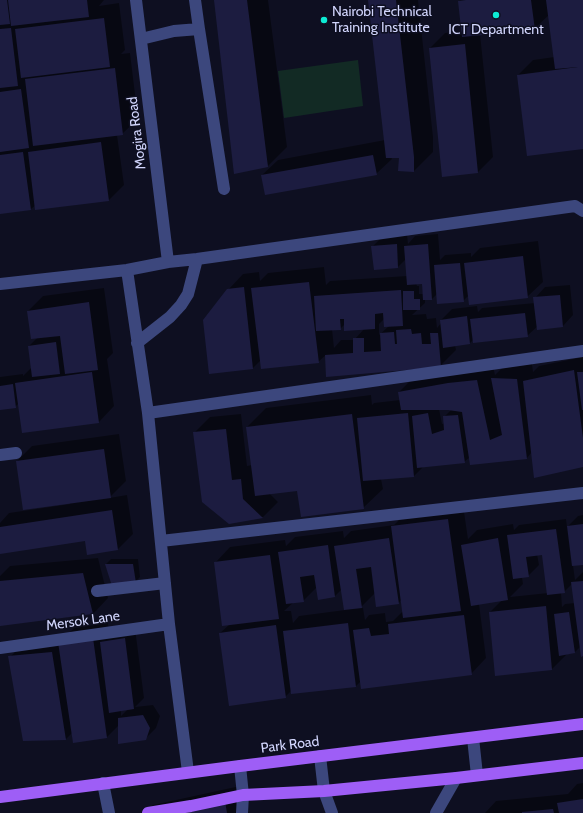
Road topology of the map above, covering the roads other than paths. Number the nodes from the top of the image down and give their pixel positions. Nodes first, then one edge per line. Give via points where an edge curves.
1 (136, 0) edge
2 (195, 0) edge
3 (199, 29) junction
4 (141, 39) junction
5 (224, 189) dead end
6 (583, 210) edge
7 (198, 259) junction
8 (168, 262) junction
9 (127, 270) junction
10 (0, 284) edge
11 (137, 343) junction
12 (583, 351) edge
13 (148, 414) junction
14 (16, 453) dead end
15 (0, 455) edge
16 (583, 493) edge
17 (161, 541) junction
18 (165, 584) junction
19 (98, 591) dead end
20 (169, 624) junction
21 (0, 648) edge
22 (583, 724) edge
23 (474, 738) junction
24 (320, 756) junction
25 (583, 763) edge
26 (240, 766) junction
27 (188, 772) junction
28 (477, 776) junction
29 (456, 778) junction
30 (102, 783) junction
31 (324, 791) junction
32 (243, 795) junction
33 (0, 797) edge
34 (109, 813) edge
35 (148, 813) edge
36 (242, 813) edge
37 (332, 813) edge
38 (436, 813) edge

1 - 4 street, Mogira Road
2 - 3 street
3 - 4 street via 174,31
3 - 5 street
4 - 8 street, Mogira Road
6 - 7 street via 575,206
7 - 8 street
7 - 11 street via 188,294 181,305
8 - 9 street
9 - 10 street
9 - 11 street
11 - 13 street
12 - 13 street
13 - 17 street
14 - 15 street
16 - 17 street
17 - 18 street
18 - 19 street
18 - 20 street
20 - 21 street, Mersok Lane
20 - 27 street
22 - 23 main road, Park Road
23 - 24 main road, Park Road
23 - 28 street
24 - 26 main road, Park Road
24 - 31 street
25 - 28 main road
26 - 27 main road, Park Road
26 - 32 street
27 - 30 main road, Park Road
28 - 29 main road
29 - 31 main road
29 - 38 street
30 - 33 main road, Park Road
30 - 34 street
31 - 32 main road
31 - 37 street
32 - 35 main road
32 - 36 street

